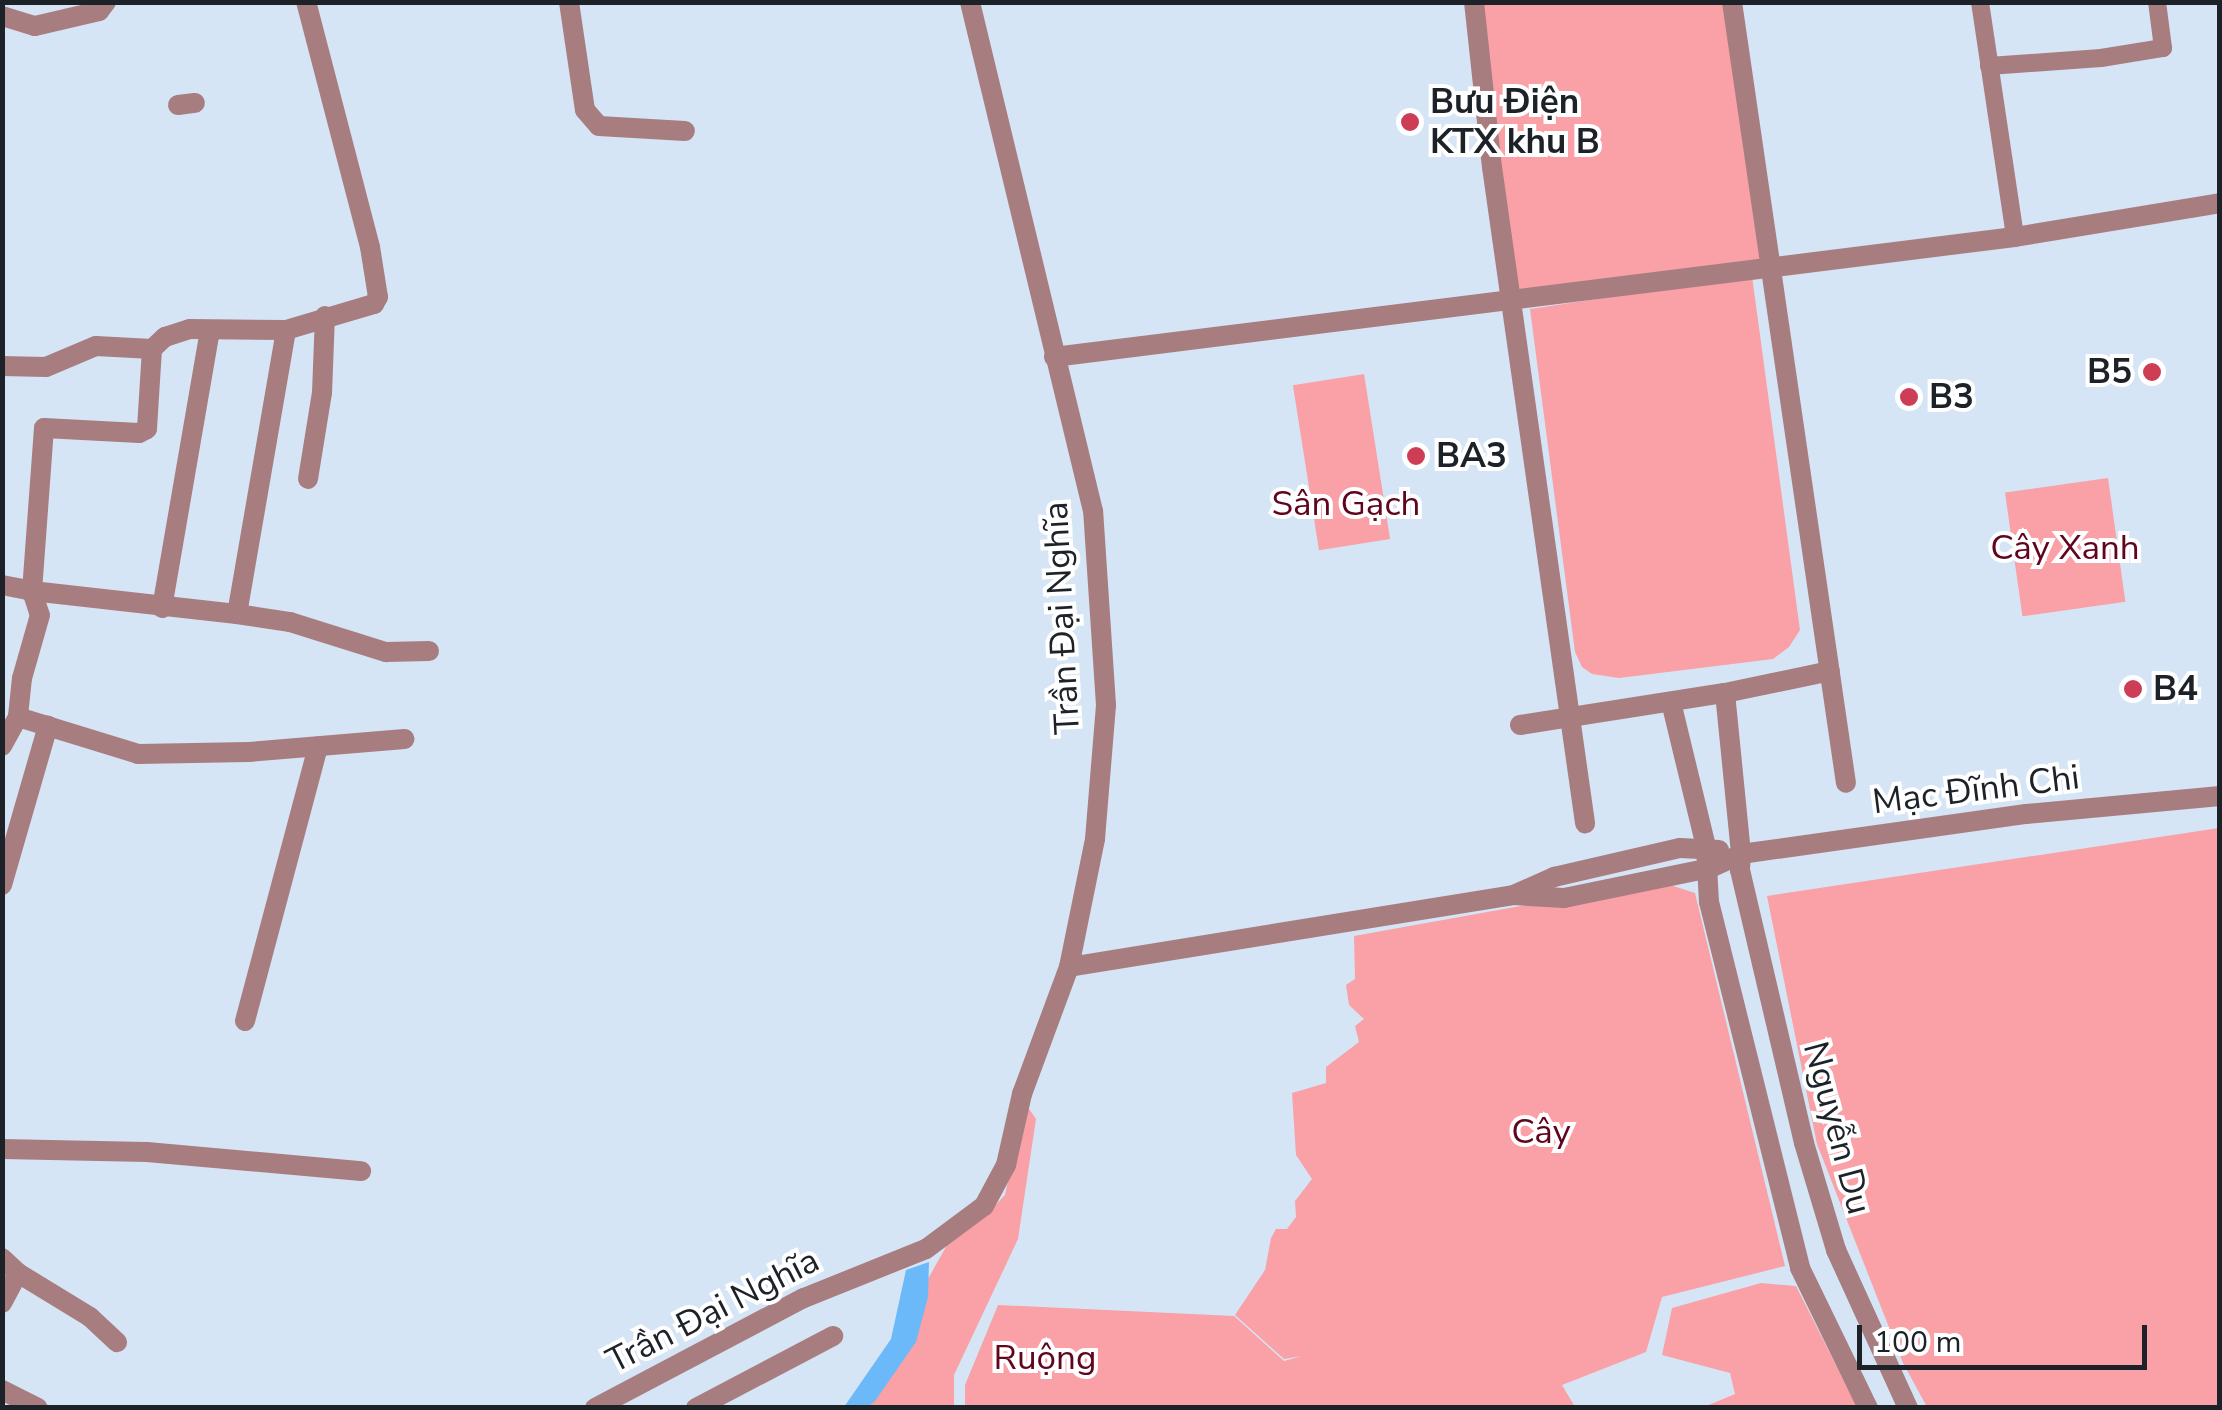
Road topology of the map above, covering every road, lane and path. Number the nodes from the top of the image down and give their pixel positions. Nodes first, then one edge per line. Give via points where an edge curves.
1 (106, 2) edge
2 (306, 2) edge
3 (569, 2) edge
4 (970, 2) edge
5 (1474, 2) edge
6 (1732, 2) edge
7 (1980, 2) edge
8 (2157, 2) edge
9 (2, 16) edge
10 (1989, 66) junction
11 (685, 132) dead end
12 (2220, 204) edge
13 (2014, 237) junction
14 (1771, 268) junction
15 (1510, 300) junction
16 (325, 316) junction
17 (210, 330) junction
18 (286, 330) junction
19 (152, 349) junction
20 (1054, 358) junction
21 (2, 366) edge
22 (308, 479) dead end
23 (2, 585) edge
24 (32, 592) junction
25 (162, 608) junction
26 (238, 614) junction
27 (429, 651) dead end
28 (1830, 671) junction
29 (1726, 694) junction
30 (1671, 702) junction
31 (13, 711) edge
32 (1570, 718) junction
33 (48, 726) junction
34 (1520, 726) dead end
35 (404, 739) dead end
36 (2, 746) edge
37 (318, 747) junction
38 (1846, 782) dead end
39 (2220, 796) edge
40 (1585, 823) dead end
41 (1741, 854) junction
42 (1708, 857) junction
43 (2, 884) edge
44 (1069, 967) junction
45 (244, 1021) dead end
46 (2, 1148) edge
47 (361, 1171) dead end
48 (2, 1258) edge
49 (18, 1274) junction
50 (2, 1303) edge
51 (833, 1336) dead end
52 (117, 1342) dead end
53 (2, 1390) edge
54 (601, 1406) edge
55 (38, 1408) edge
56 (696, 1408) edge
57 (1868, 1408) edge
58 (1908, 1408) edge

1 - 9 street via 99,11 36,26
2 - 16 street via 378,297 374,304
3 - 11 street via 585,110 599,126
4 - 20 street, Trần Đại Nghĩa
5 - 15 street
6 - 14 street
7 - 10 street
8 - 10 street via 2163,48
10 - 13 street
12 - 13 street
13 - 14 street
14 - 15 street
14 - 28 street
15 - 20 street
15 - 32 street
16 - 18 street
16 - 22 street via 322,394
17 - 18 street
17 - 19 street via 190,328
17 - 25 street
18 - 26 street
19 - 21 street via 96,346 46,367
19 - 24 street via 147,428 44,428
20 - 44 street, Trần Đại Nghĩa via 1093,511 1106,705 1094,838
23 - 24 street
24 - 25 street
24 - 31 street via 40,615
25 - 26 street
26 - 27 street via 290,622 386,652
28 - 29 street
28 - 38 street
29 - 30 street
29 - 41 street, Nguyễn Du
30 - 32 street
30 - 42 street, Nguyễn Du
31 - 33 street
31 - 36 street
32 - 34 street
32 - 40 street
33 - 37 street via 138,754
33 - 43 street
35 - 37 street
37 - 45 street
39 - 41 street, Mạc Đĩnh Chi via 2026,814
41 - 42 street, Mạc Đĩnh Chi
41 - 58 street, Nguyễn Du via 1825,1215
42 - 44 street, Mạc Đĩnh Chi via 1564,898 1513,896
42 - 57 street, Nguyễn Du via 1709,902 1800,1268
44 - 54 street, Trần Đại Nghĩa via 1022,1094 1006,1165 984,1206 926,1249 804,1298
46 - 47 street via 147,1152
48 - 49 street
49 - 50 street
49 - 52 street via 90,1317
51 - 56 street
53 - 55 street

